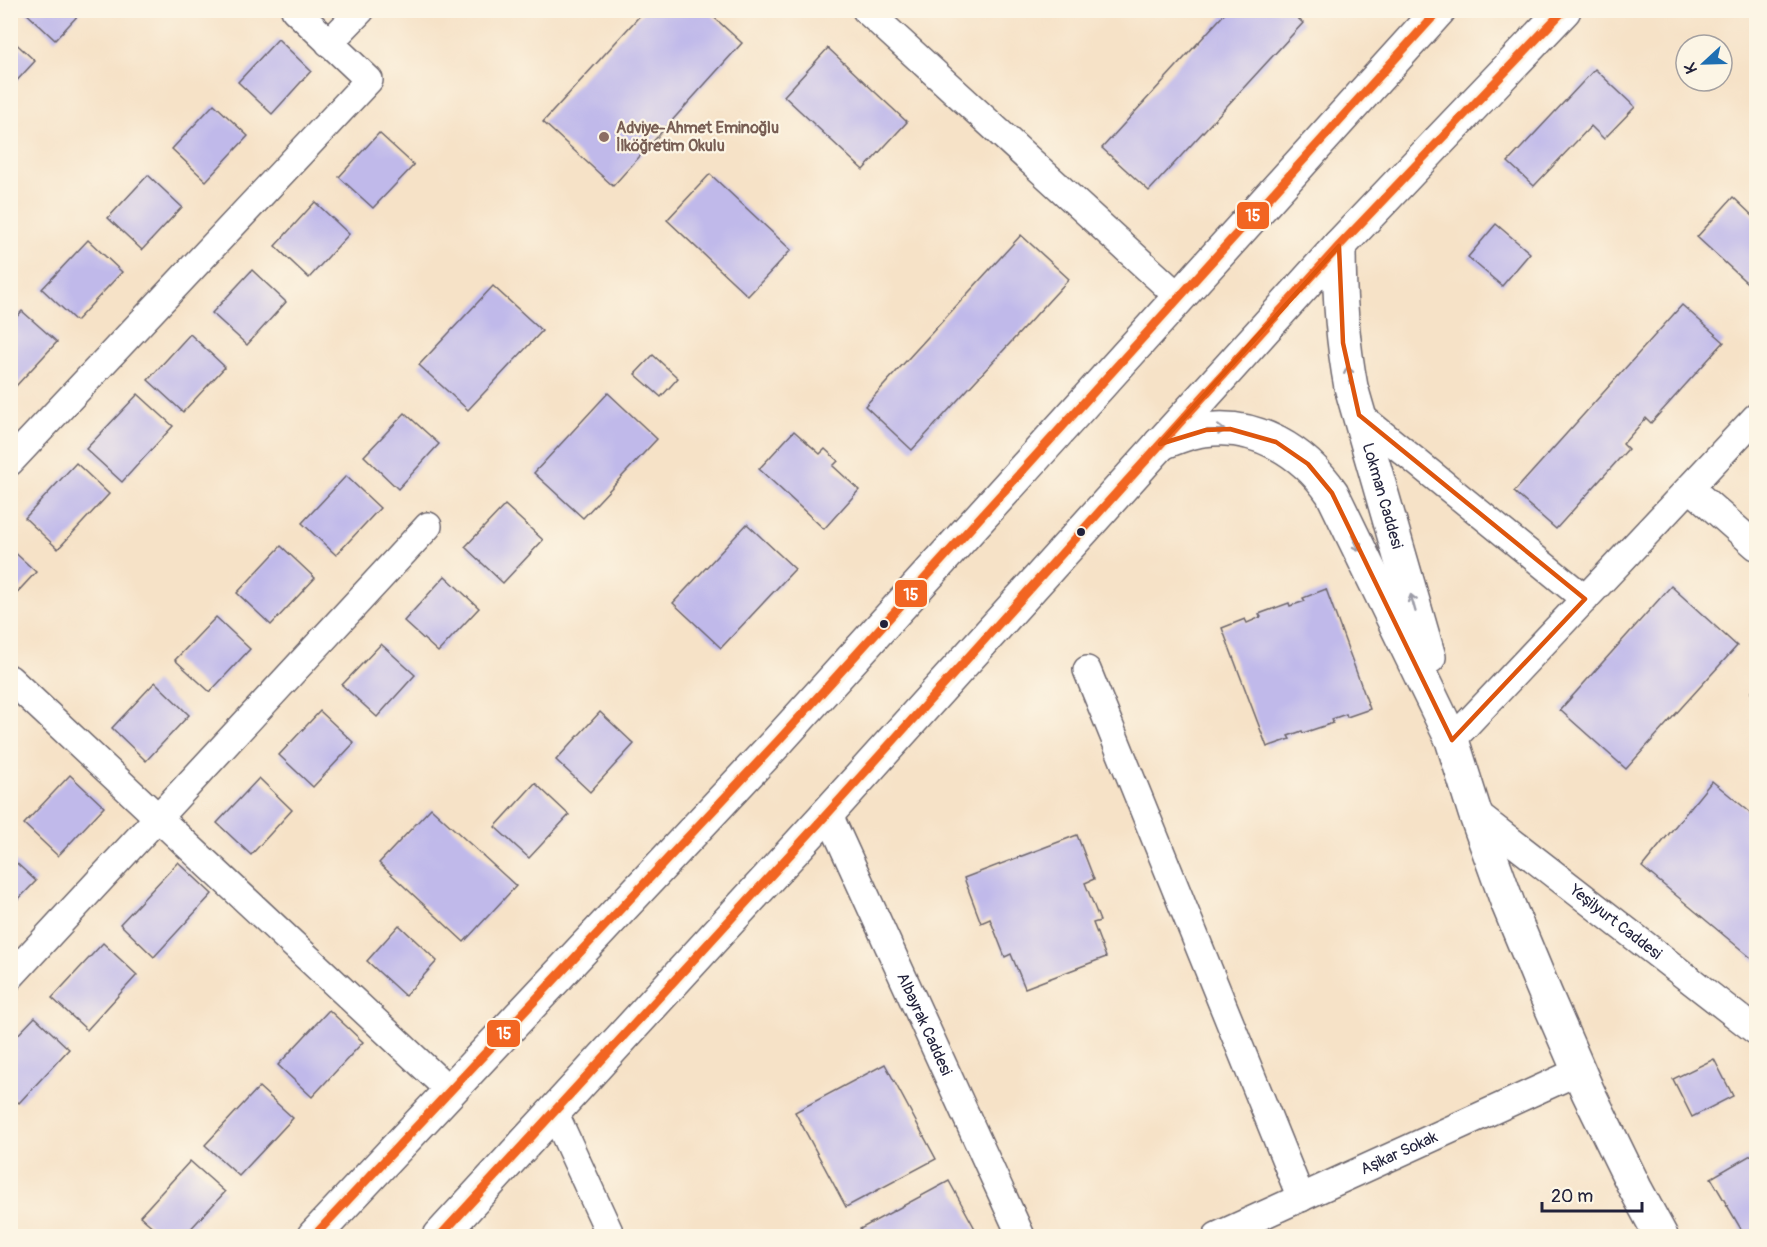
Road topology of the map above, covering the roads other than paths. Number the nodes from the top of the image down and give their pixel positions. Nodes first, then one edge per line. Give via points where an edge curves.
1 (295, 10) edge
2 (362, 10) edge
3 (1439, 10) edge
4 (1564, 10) edge
5 (884, 16) edge
6 (329, 43) junction
7 (1339, 246) junction
8 (1179, 297) junction
9 (1359, 414) junction
10 (1756, 417) edge
11 (1160, 444) junction
12 (10, 462) edge
13 (1690, 488) junction
14 (428, 526) dead end
15 (1756, 546) edge
16 (1585, 599) junction
17 (1087, 670) dead end
18 (10, 680) edge
19 (1452, 740) junction
20 (828, 813) junction
21 (1475, 813) junction
22 (158, 818) junction
23 (10, 977) edge
24 (1756, 1031) edge
25 (1579, 1071) junction
26 (450, 1091) junction
27 (554, 1112) junction
28 (1300, 1198) junction
29 (1230, 1234) edge
30 (314, 1236) edge
31 (440, 1236) edge
32 (611, 1236) edge
33 (1021, 1236) edge
34 (1661, 1236) edge

1 - 6 street
2 - 6 street
3 - 8 main road
4 - 7 main road
5 - 8 street
6 - 12 street via 369,80
9 -> 7 main road, Lokman Caddesi via 1343,343
7 - 11 main road
8 - 26 main road via 778,741
9 - 16 street
19 -> 9 main road, Lokman Caddesi
10 - 13 street
11 -> 19 main road via 1198,431 1230,429 1254,433 1293,451 1321,477
11 - 20 main road
13 - 15 street
13 - 16 street
14 - 22 street
16 - 19 street
17 - 28 street
18 - 22 street
19 - 21 main road
20 - 27 main road
20 - 33 street, Albayrak Caddesi
21 - 24 street, Yeşilyurt Caddesi
21 - 25 main road via 1508,904
22 - 23 street
22 - 26 street
25 - 28 street, Aşikar Sokak
25 - 34 main road
26 - 30 main road
27 - 31 main road
27 - 32 street
28 - 29 street, Aşikar Sokak

